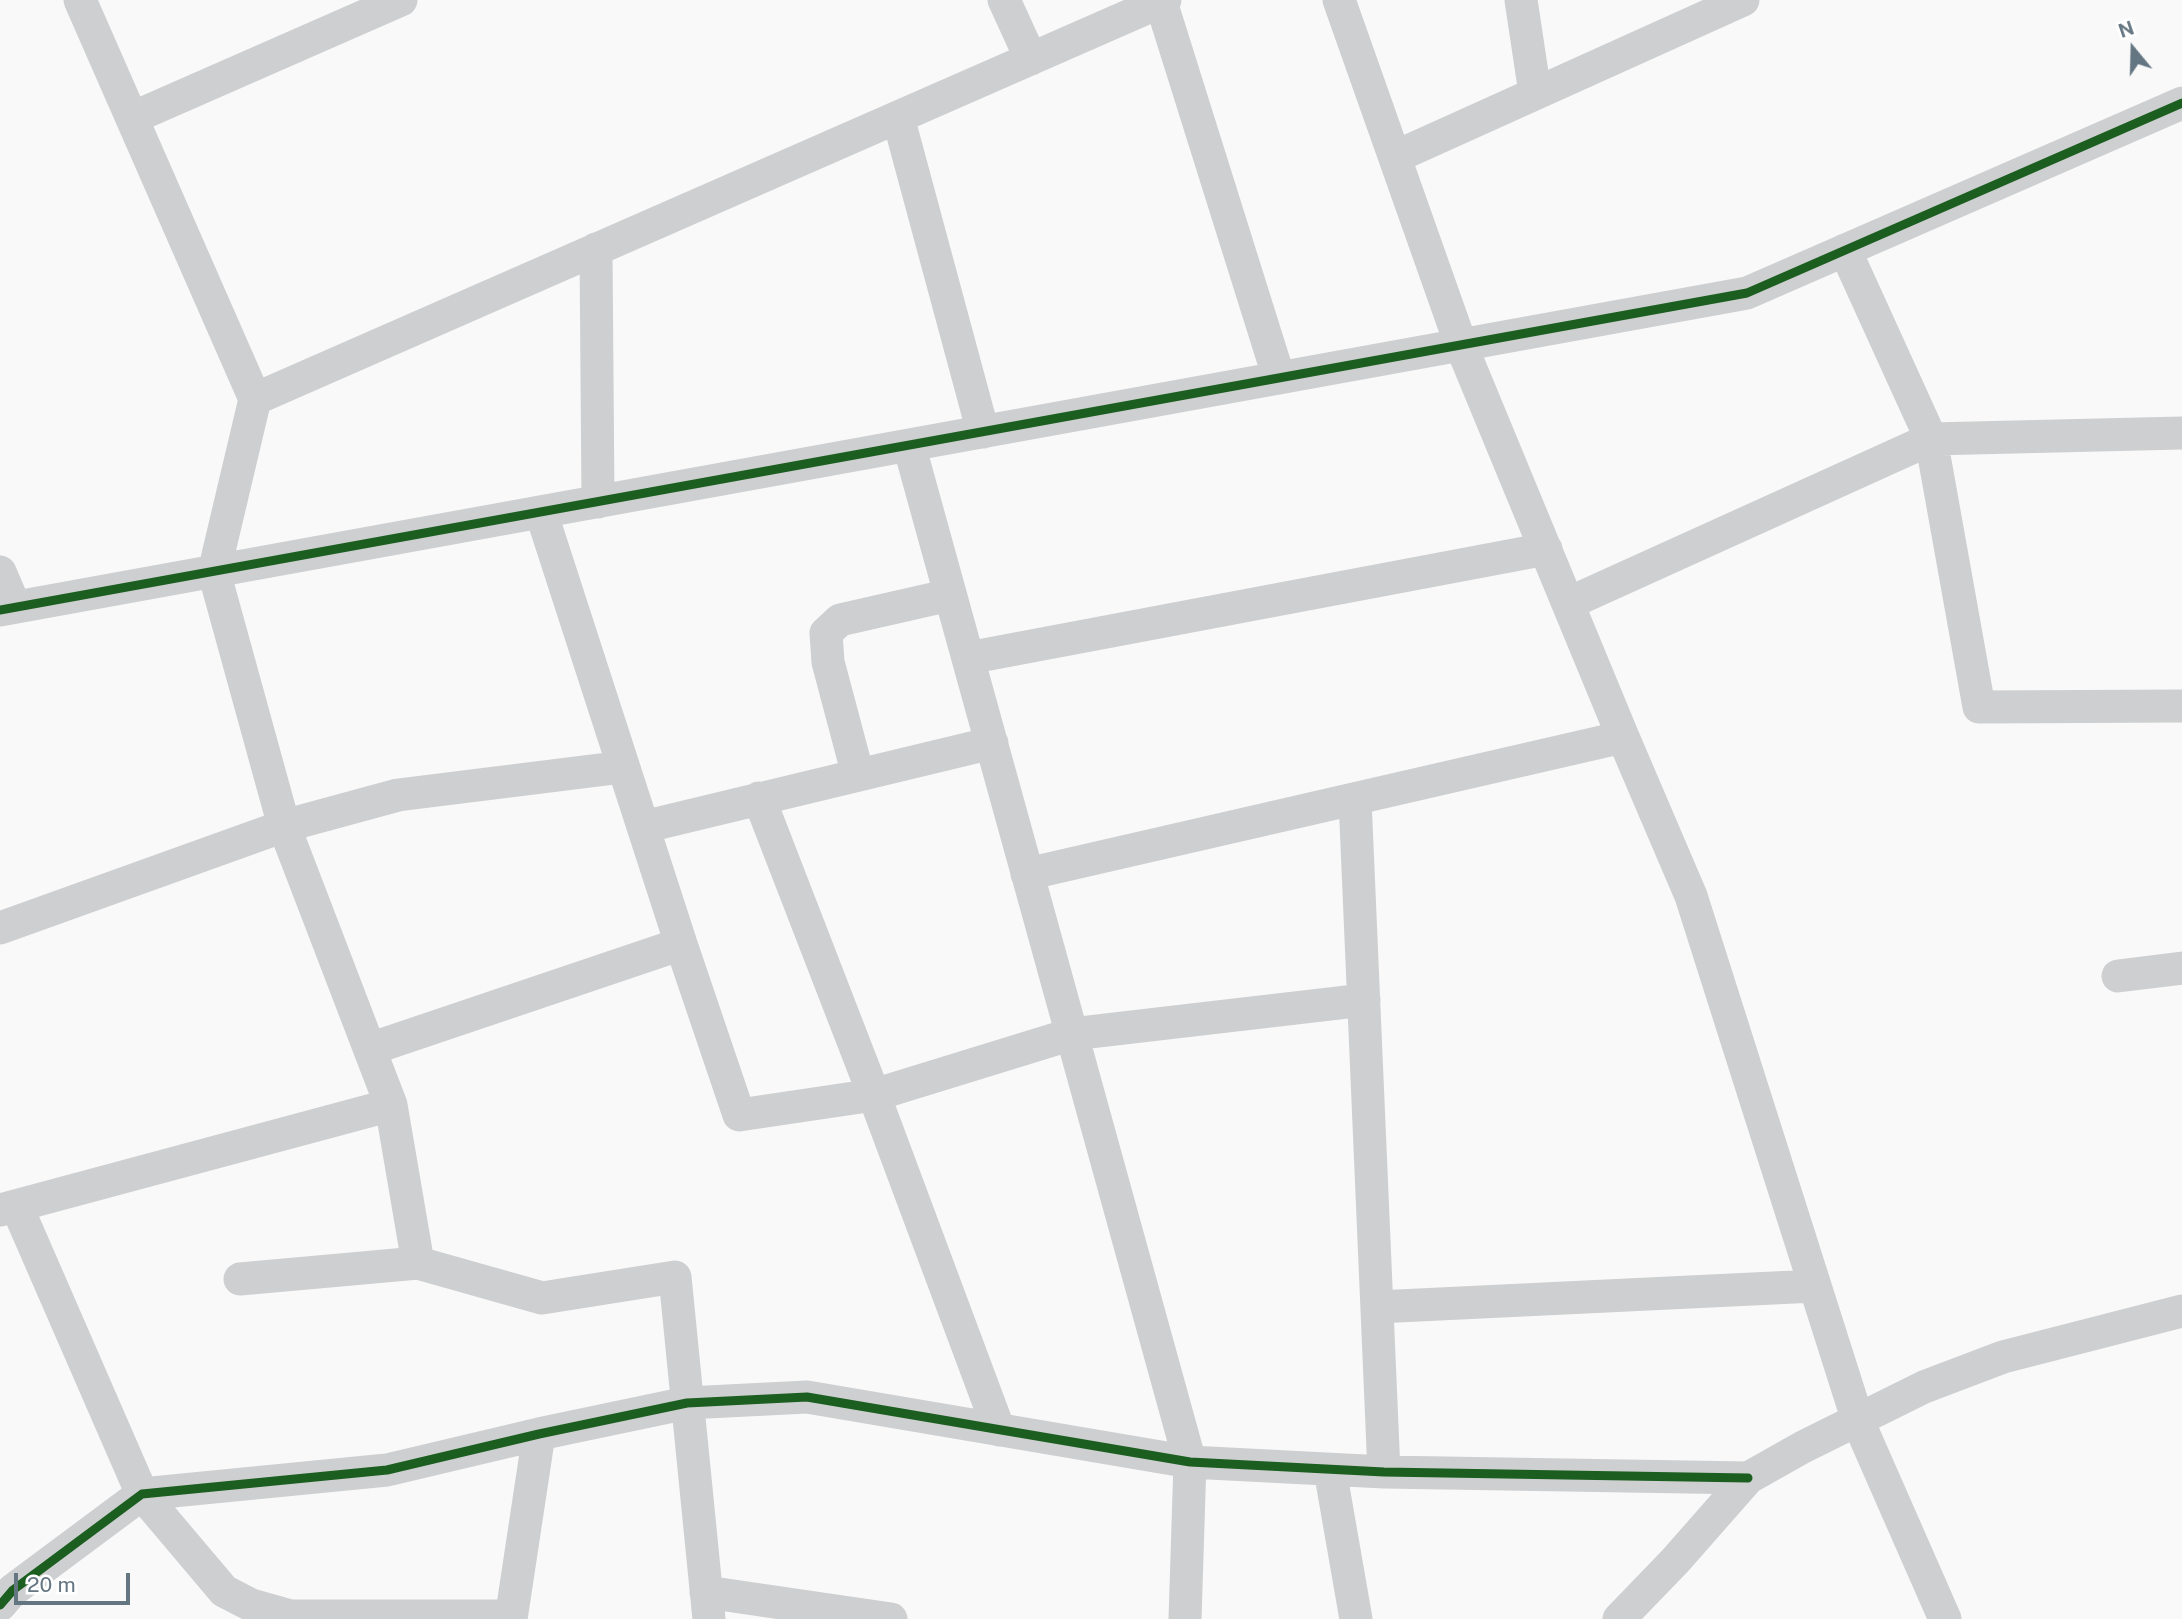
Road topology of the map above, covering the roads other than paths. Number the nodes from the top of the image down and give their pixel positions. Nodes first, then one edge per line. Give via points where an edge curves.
1 (80, 0) edge
2 (401, 0) edge
3 (1004, 0) edge
4 (1339, 0) edge
5 (1521, 0) edge
6 (1743, 0) edge
7 (1163, 1) edge
8 (1031, 59) junction
9 (1535, 93) junction
10 (2182, 103) edge
11 (898, 117) junction
12 (132, 118) junction
13 (1395, 157) junction
14 (596, 249) junction
15 (1845, 250) junction
16 (1461, 345) junction
17 (1279, 378) junction
18 (255, 399) junction
19 (983, 432) junction
20 (2182, 433) edge
21 (1931, 439) junction
22 (909, 445) junction
23 (598, 502) junction
24 (541, 512) junction
25 (1546, 549) junction
26 (0, 572) edge
27 (214, 572) junction
28 (950, 595) junction
29 (1569, 603) junction
30 (8, 609) edge
31 (968, 658) junction
32 (2182, 706) edge
33 (1623, 737) junction
34 (992, 743) junction
35 (623, 767) junction
36 (858, 775) junction
37 (759, 799) junction
38 (1355, 799) junction
39 (284, 825) junction
40 (643, 827) junction
41 (1027, 874) junction
42 (0, 928) edge
43 (681, 944) junction
44 (2182, 968) edge
45 (2118, 976) dead end
46 (1364, 1000) junction
47 (1072, 1034) junction
48 (370, 1049) junction
49 (874, 1095) junction
50 (390, 1105) junction
51 (9, 1209) edge
52 (418, 1263) junction
53 (240, 1279) dead end
54 (1815, 1286) junction
55 (1377, 1307) junction
56 (2182, 1311) edge
57 (687, 1403) junction
58 (1858, 1421) junction
59 (999, 1430) junction
60 (539, 1434) junction
61 (1190, 1462) junction
62 (1330, 1469) junction
63 (1384, 1472) junction
64 (1748, 1478) junction
65 (142, 1494) junction
66 (0, 1605) edge
67 (708, 1606) edge
68 (511, 1618) edge
69 (891, 1619) edge
70 (1185, 1619) edge
71 (1356, 1619) edge
72 (1619, 1619) edge
73 (1945, 1619) edge

1 - 12 street
2 - 12 street
3 - 8 street
4 - 13 street
5 - 9 street
6 - 9 street
7 - 8 street
7 - 17 street
8 - 11 street
9 - 13 street
10 - 15 street
11 - 14 street
11 - 19 street
12 - 18 street
13 - 16 street
14 - 18 street
14 - 23 street
15 - 16 street via 1746,293
15 - 21 street
16 - 17 street
16 - 25 street
17 - 19 street
18 - 27 street
19 - 22 street
20 - 21 street
21 - 29 street
21 - 32 street via 1979,707
22 - 23 street
22 - 28 street
23 - 24 street
24 - 27 street
24 - 35 street
25 - 29 street
25 - 31 street
26 - 30 street
27 - 30 street
27 - 39 street
28 - 31 street
28 - 36 street via 840,620 826,633 828,662
29 - 33 street
31 - 34 street
33 - 38 street
33 - 54 street via 1691,896
34 - 36 street
34 - 41 street
35 - 39 street via 398,795
35 - 40 street
36 - 37 street
37 - 40 street
37 - 49 street
38 - 41 street
38 - 46 street
39 - 42 street
39 - 48 street
40 - 43 street
41 - 47 street
43 - 48 street
43 - 49 street via 739,1115
44 - 45 street
46 - 47 street
46 - 55 street
47 - 49 street
47 - 61 street
48 - 50 street
49 - 59 street
50 - 51 street
50 - 52 street
51 - 65 street
52 - 53 street
52 - 57 street via 542,1298 675,1277
54 - 55 street
54 - 58 street
55 - 63 street
56 - 58 street via 2003,1357 1924,1387
57 - 59 street via 807,1397
57 - 60 street
57 - 67 street
58 - 64 street
58 - 73 street
59 - 61 street
60 - 65 street via 387,1470
60 - 68 street
61 - 62 street
61 - 70 street
62 - 63 street
62 - 71 street
63 - 64 street
64 - 72 street
65 - 66 street via 13,1590
65 - 68 street via 224,1591 251,1605 289,1616
67 - 69 street

